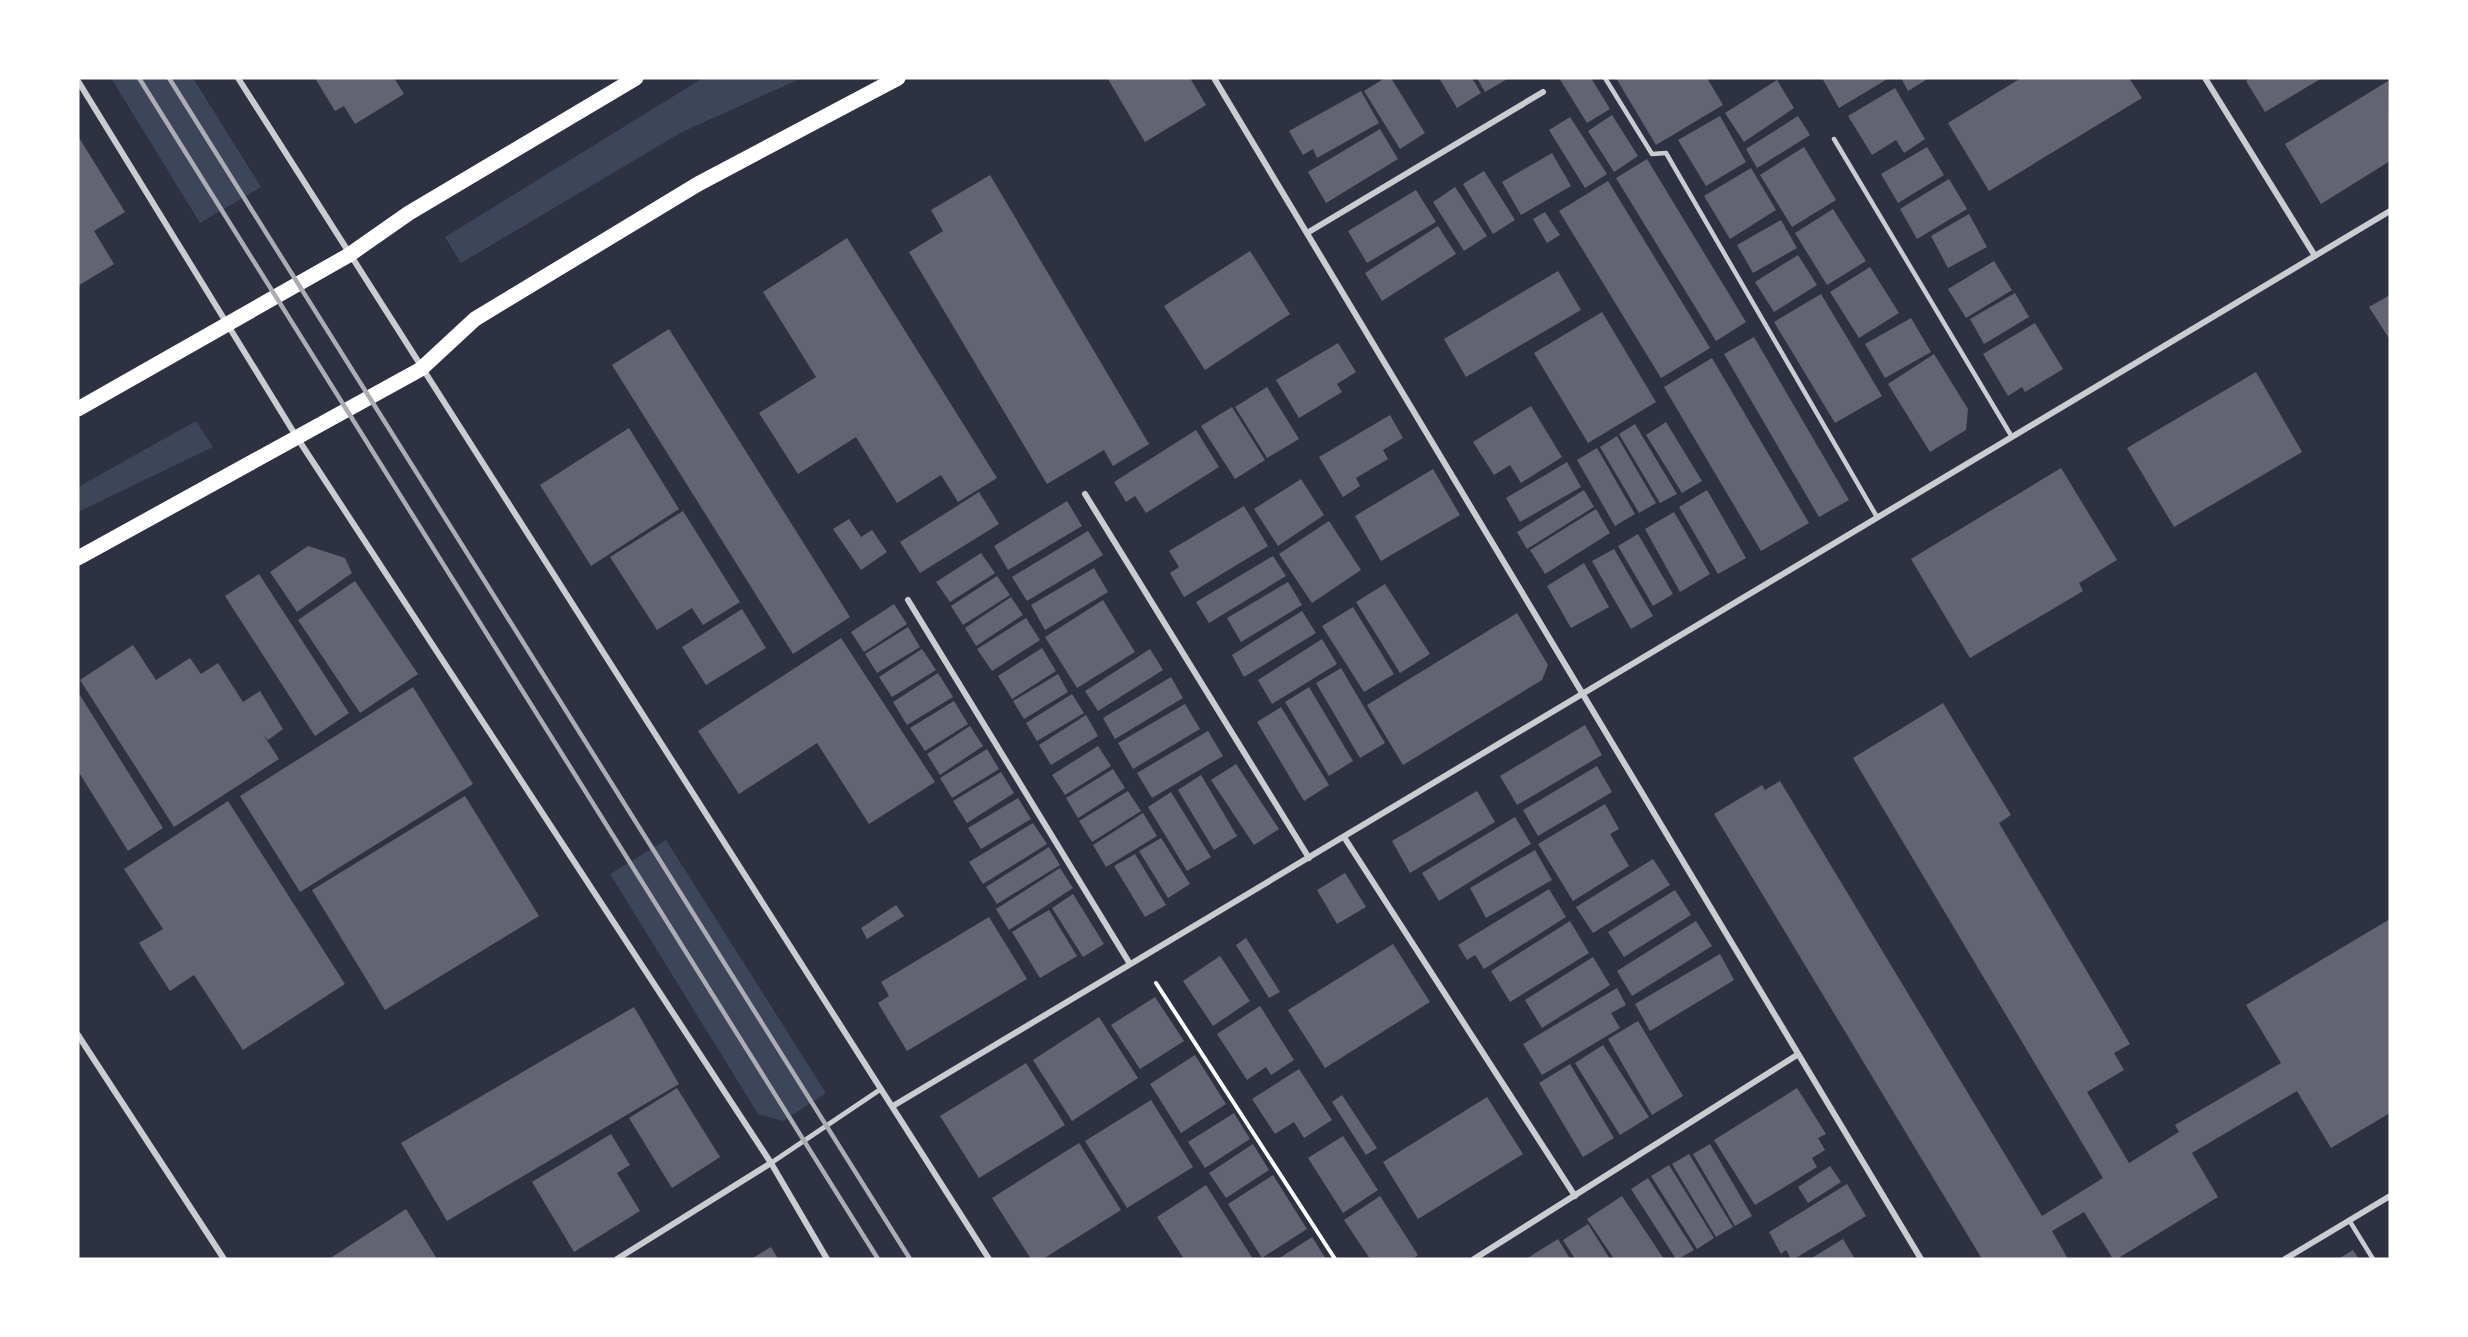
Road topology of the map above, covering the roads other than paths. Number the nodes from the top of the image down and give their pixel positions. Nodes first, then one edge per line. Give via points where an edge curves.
1 (238, 78) edge
2 (636, 78) edge
3 (897, 78) edge
4 (1214, 78) edge
5 (1605, 78) edge
6 (2205, 78) edge
7 (78, 81) edge
8 (1543, 92) dead end
9 (1834, 138) dead end
10 (2390, 211) edge
11 (1307, 233) junction
12 (349, 255) junction
13 (2314, 256) junction
14 (226, 324) junction
15 (421, 369) junction
16 (78, 410) edge
17 (296, 436) junction
18 (2012, 437) junction
19 (1085, 494) dead end
20 (1878, 517) junction
21 (78, 558) edge
22 (908, 600) dead end
23 (1583, 693) junction
24 (1344, 837) junction
25 (1309, 858) junction
26 (1130, 964) junction
27 (78, 1035) edge
28 (1797, 1055) junction
29 (881, 1089) junction
30 (893, 1106) junction
31 (771, 1163) junction
32 (1575, 1196) junction
33 (2390, 1196) edge
34 (2349, 1220) junction
35 (224, 1259) edge
36 (617, 1259) edge
37 (827, 1259) edge
38 (988, 1259) edge
39 (1474, 1259) edge
40 (1922, 1259) edge
41 (2285, 1259) edge
42 (2373, 1259) edge

1 - 12 street
2 - 12 main road via 409,213
3 - 15 main road via 698,184 474,319
4 - 11 street
5 - 20 lane via 1652,154 1666,153
6 - 13 street
7 - 14 street
8 - 11 street
9 - 18 lane
10 - 13 street
11 - 23 street
12 - 14 main road
12 - 15 street
13 - 18 street
14 - 16 main road
14 - 17 street
15 - 17 main road
15 - 29 street
17 - 21 main road
17 - 31 street
18 - 20 street
19 - 25 street
20 - 23 street
22 - 26 street
23 - 24 street
23 - 28 street
24 - 25 street
24 - 32 street
25 - 26 street
26 - 30 street
27 - 35 street
28 - 32 street
28 - 40 street
29 - 30 street
29 - 31 street
30 - 38 street
31 - 36 street
31 - 37 street
32 - 39 street
33 - 34 street
34 - 41 street
34 - 42 lane

